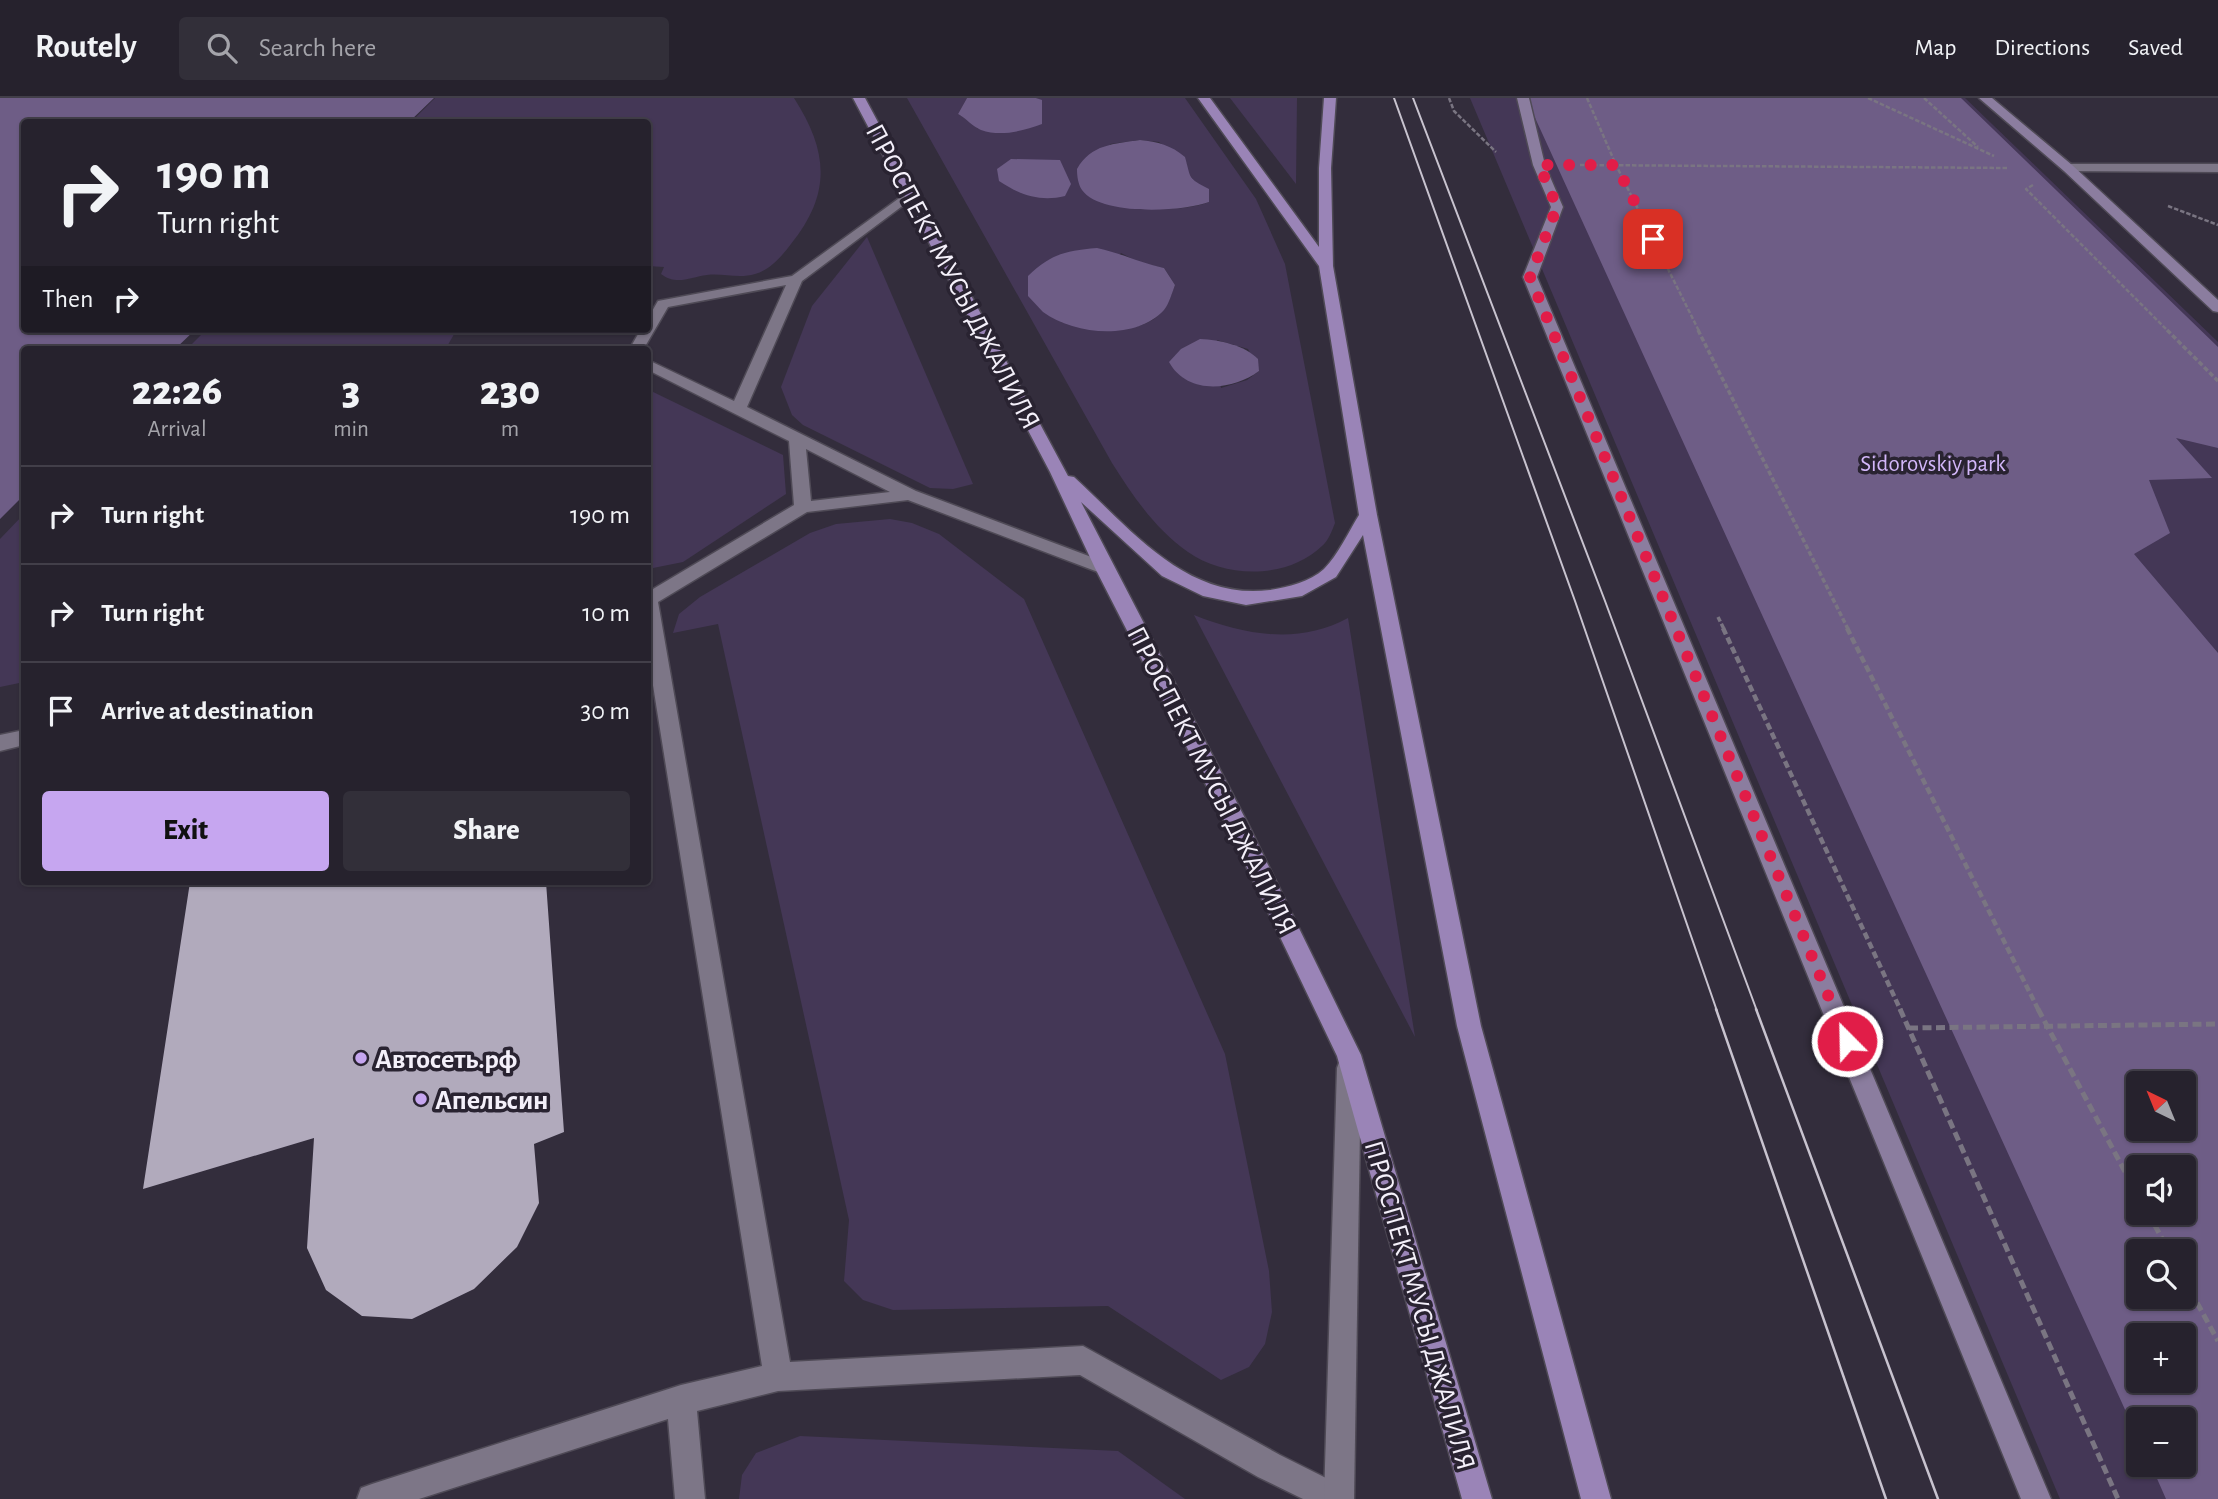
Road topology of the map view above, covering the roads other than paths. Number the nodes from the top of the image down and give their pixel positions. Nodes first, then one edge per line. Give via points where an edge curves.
1 (1204, 98) edge
2 (1330, 98) edge
3 (1523, 98) edge
4 (1985, 98) edge
5 (855, 102) edge
6 (2068, 168) junction
7 (2218, 168) edge
8 (909, 195) junction
9 (1326, 266) junction
10 (796, 279) junction
11 (2218, 308) edge
12 (651, 324) edge
13 (651, 365) edge
14 (739, 408) junction
15 (797, 438) junction
16 (1058, 472) junction
17 (910, 495) junction
18 (803, 507) junction
19 (1368, 515) junction
20 (1104, 568) junction
21 (651, 599) edge
22 (651, 619) edge
23 (21, 738) edge
24 (0, 743) edge
25 (1349, 1055) junction
26 (778, 1377) junction
27 (681, 1400) junction
28 (372, 1499) edge
29 (690, 1499) edge
30 (1337, 1499) edge
31 (1477, 1499) edge
32 (1596, 1499) edge
33 (2036, 1499) edge

1 - 9 main road
2 - 9 main road
3 - 33 street via 1539,165 1557,207 1530,277
4 - 6 street
5 - 8 main road, ПРОСПЕКТ МУСЫ ДЖАЛИЛЯ via 870,120
6 - 7 street
6 - 11 street
8 - 10 street
8 - 16 main road, ПРОСПЕКТ МУСЫ ДЖАЛИЛЯ
9 - 19 main road
10 - 12 street via 663,304
10 - 14 street
13 - 14 street
14 - 15 street
15 - 17 street
15 - 18 street
16 - 19 main road via 1168,572 1209,592 1246,599 1296,592 1330,573
16 - 20 main road, ПРОСПЕКТ МУСЫ ДЖАЛИЛЯ
17 - 18 street
17 - 20 street
18 - 21 street
19 - 32 main road via 1469,1026
20 - 25 main road, ПРОСПЕКТ МУСЫ ДЖАЛИЛЯ via 1237,824
22 - 26 street
23 - 24 street
25 - 30 street
25 - 31 main road, ПРОСПЕКТ МУСЫ ДЖАЛИЛЯ
26 - 27 street
26 - 30 street via 1083,1360 1269,1466
27 - 28 street
27 - 29 street

